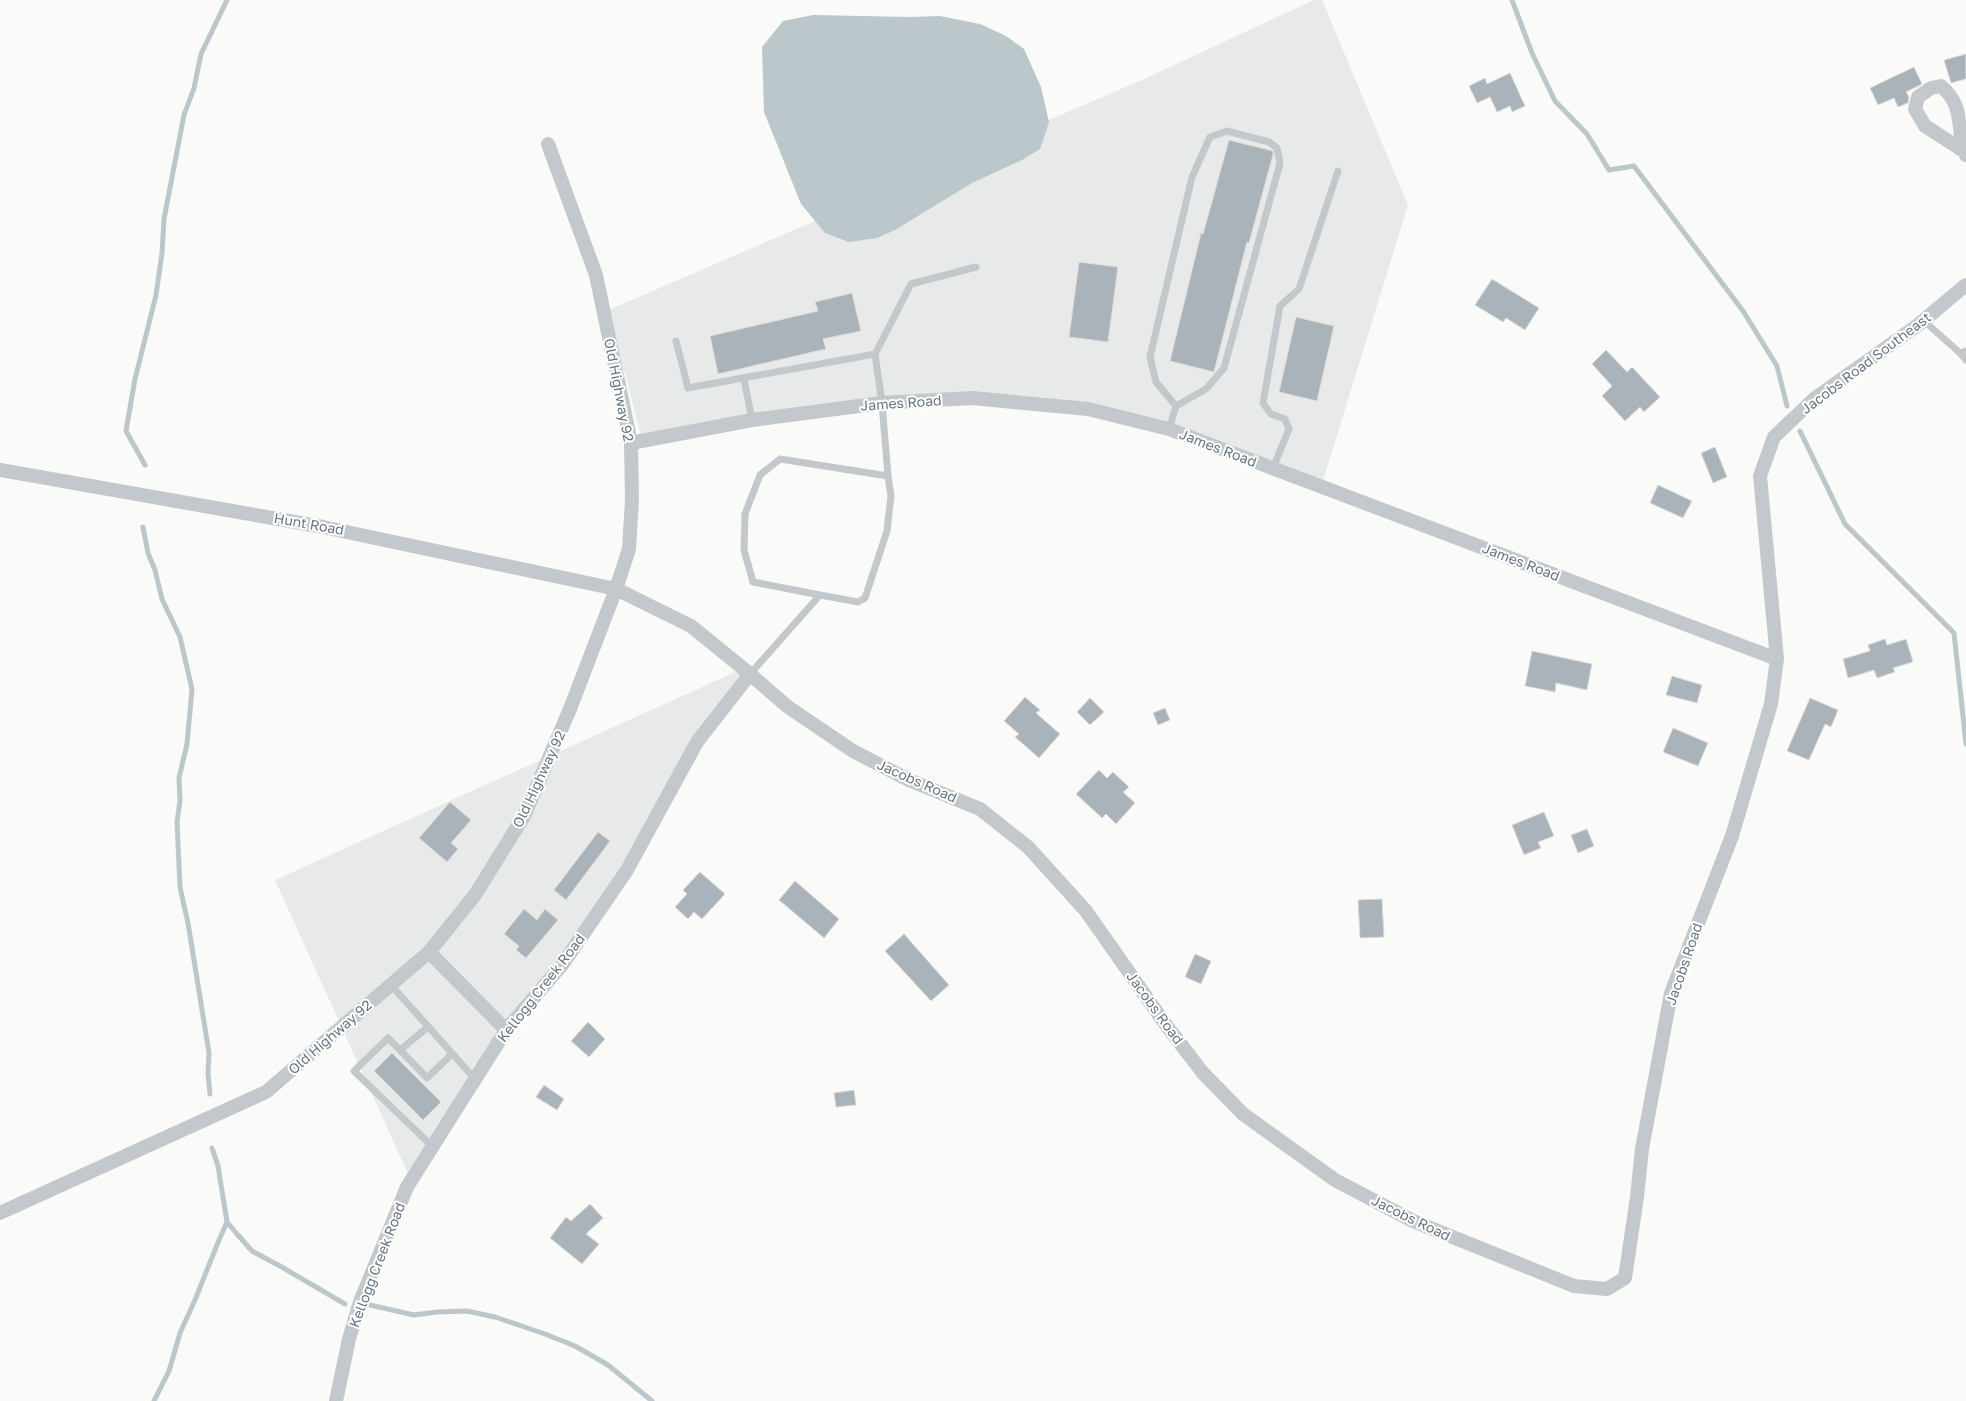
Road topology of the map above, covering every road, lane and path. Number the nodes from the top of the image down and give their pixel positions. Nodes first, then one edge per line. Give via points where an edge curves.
1 (548, 144) dead end
2 (1965, 153) edge
3 (1338, 171) dead end
4 (976, 267) dead end
5 (1966, 285) edge
6 (1924, 321) junction
7 (676, 341) dead end
8 (1963, 352) edge
9 (875, 354) junction
10 (1966, 360) edge
11 (744, 378) junction
12 (882, 403) junction
13 (1176, 406) junction
14 (752, 420) junction
15 (1169, 429) junction
16 (631, 443) junction
17 (1273, 468) junction
18 (0, 470) edge
19 (888, 476) junction
20 (616, 589) junction
21 (820, 595) junction
22 (1777, 659) junction
23 (750, 674) junction
24 (429, 952) junction
25 (390, 985) junction
26 (428, 1027) junction
27 (506, 1030) junction
28 (400, 1050) junction
29 (452, 1054) junction
30 (476, 1079) junction
31 (433, 1147) junction
32 (0, 1213) edge
33 (336, 1401) edge

1 - 16 street, Old Highway 92 via 596,275
2 - 2 street via 1962,116 1951,93 1941,86 1931,88 1918,97 1915,109 1925,126
3 - 17 lane via 1299,289 1280,306 1263,403 1271,414 1285,419 1290,429
4 - 9 lane via 911,284
5 - 6 street, Jacobs Road Southeast
6 - 8 lane
6 - 22 street, Jacobs Road Southeast via 1814,399 1774,437 1760,476
7 - 11 lane via 688,388
8 - 10 lane
9 - 11 lane
9 - 12 lane
11 - 14 lane
12 - 14 street, James Road
12 - 15 street, James Road via 972,398 1088,408
12 - 19 lane
13 - 13 lane via 1206,389 1224,368 1280,163 1277,148 1269,142 1227,131 1210,137 1192,177 1150,357 1156,382
13 - 15 lane
14 - 16 street, James Road
15 - 17 street, James Road
16 - 20 street, Old Highway 92 via 632,499 629,549
17 - 22 street, James Road
18 - 20 street, Hunt Road via 323,527
19 - 21 lane via 891,496 887,531 865,598 858,602
19 - 21 lane via 780,459 760,475 744,514 744,550 753,582
20 - 23 street via 691,626
20 - 24 street, Old Highway 92 via 570,709 524,816 475,895
21 - 23 lane
22 - 23 street, Jacobs Road via 1771,704 1732,836 1671,993 1642,1149 1625,1278 1608,1289 1574,1286 1413,1221 1335,1180 1249,1119 1203,1073 1166,1025 1086,910 1028,848 980,809 909,780 853,751 788,707
23 - 27 street, Kellogg Creek Road via 697,742 627,870 562,965
24 - 25 street, Old Highway 92
24 - 27 street
25 - 26 lane
25 - 32 street, Old Highway 92 via 266,1092
26 - 28 lane
26 - 29 lane
27 - 30 street, Kellogg Creek Road
28 - 29 lane via 427,1078
28 - 31 lane via 388,1038 354,1071
29 - 30 lane
30 - 31 street, Kellogg Creek Road
31 - 33 street, Kellogg Creek Road via 407,1187 360,1302

